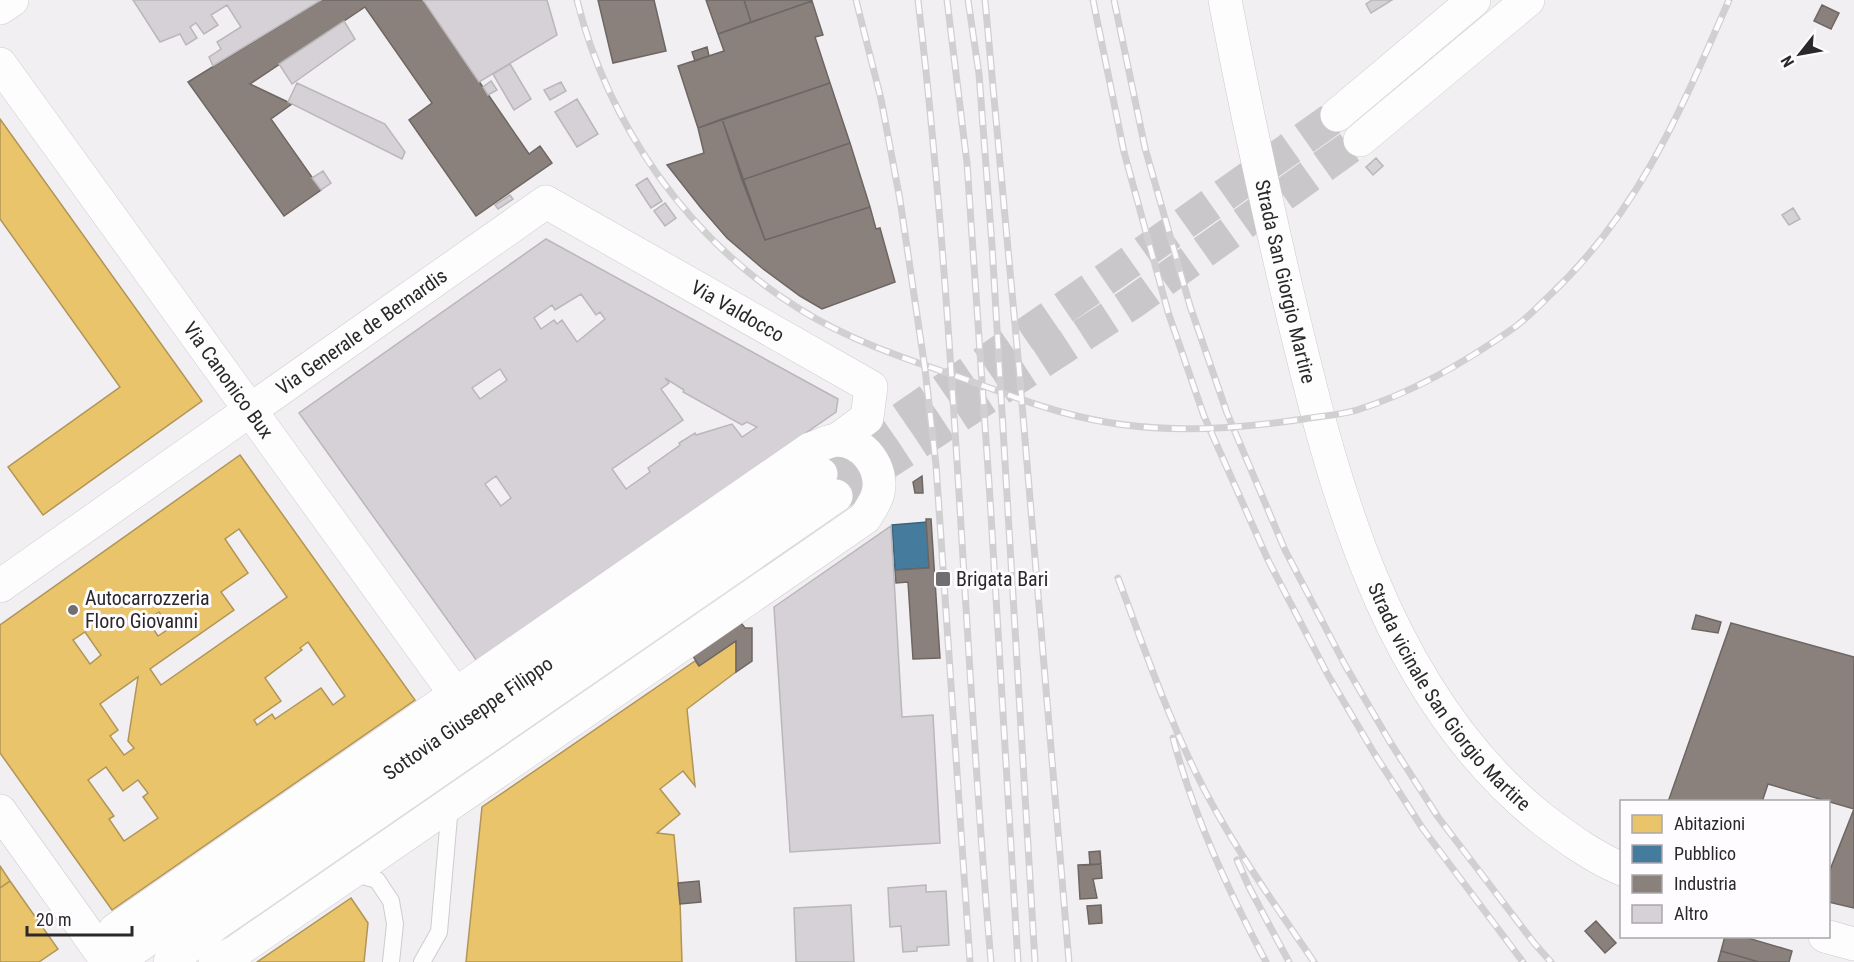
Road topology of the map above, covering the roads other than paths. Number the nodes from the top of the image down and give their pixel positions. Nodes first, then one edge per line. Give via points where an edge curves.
1 (12, 0) edge
2 (1225, 0) edge
3 (1474, 0) edge
4 (1528, 0) edge
5 (0, 8) edge
6 (0, 64) edge
7 (1337, 115) tunnel mouth
8 (1359, 140) tunnel mouth
9 (546, 202) joint
10 (250, 411) junction
11 (837, 440) junction
12 (1336, 476) joint
13 (0, 586) edge
14 (456, 695) junction
15 (450, 805) junction
16 (0, 811) edge
17 (1620, 868) edge
18 (351, 873) junction
19 (1830, 937) edge
20 (1854, 944) edge
21 (109, 962) edge
22 (116, 962) edge
23 (170, 962) edge
24 (215, 962) edge
25 (391, 962) edge
26 (422, 962) edge

1 - 5 street
2 - 12 street, Strada San Giorgio Martire via 1256,157 1303,359
3 - 7 street
4 - 8 street
6 - 10 street, Via Canonico Bux
9 - 10 street, Via Generale de Bernardis
9 - 11 street, Via Valdocco via 871,387 867,418
10 - 13 street, Via Generale de Bernardis
10 - 14 street, Via Canonico Bux
11 - 14 street via 810,449
11 - 15 street via 856,445 871,458 880,477 878,496 865,519
12 - 17 street, Strada vicinale San Giorgio Martire via 1364,560 1396,632 1426,688 1463,741 1514,796 1562,835
14 - 21 street via 116,930
15 - 18 street
15 - 26 lane via 439,932
16 - 21 street
18 - 24 street
18 - 25 lane via 377,880 391,901
19 - 20 street
22 - 23 street, Sottovia Giuseppe Filippo via 829,485 214,925

